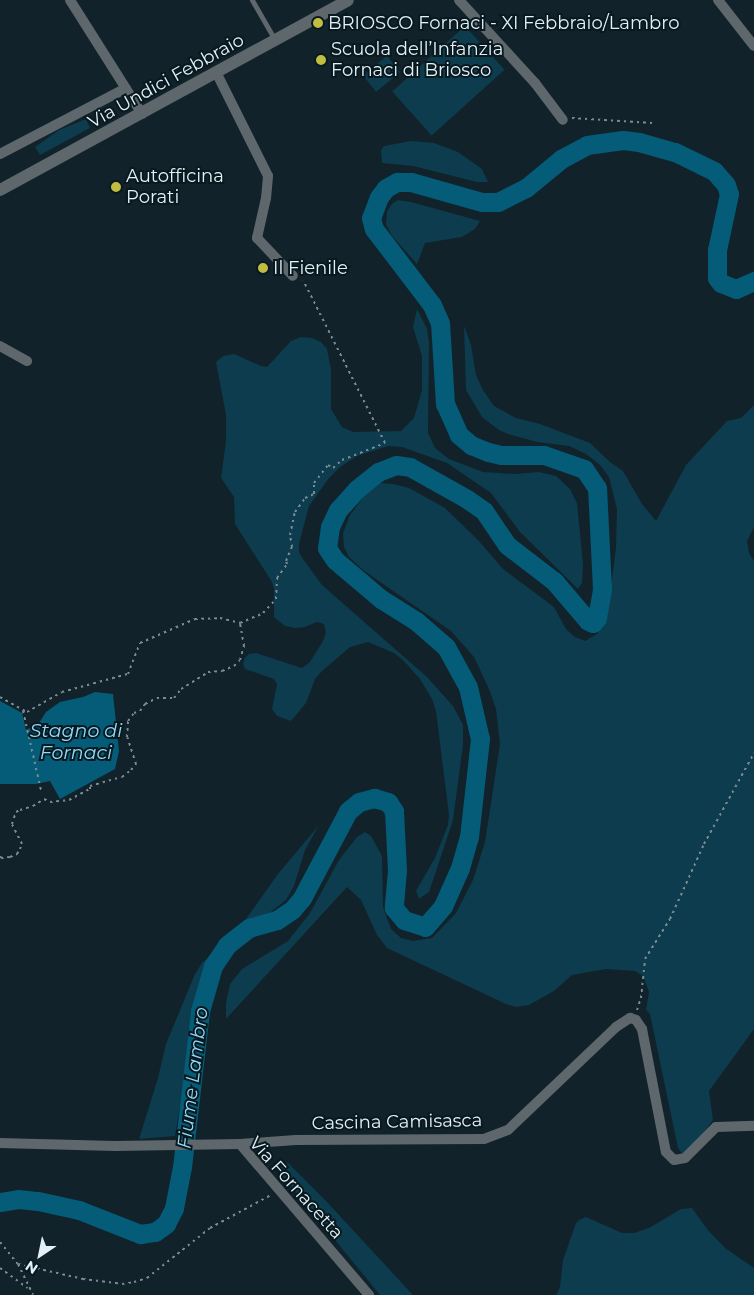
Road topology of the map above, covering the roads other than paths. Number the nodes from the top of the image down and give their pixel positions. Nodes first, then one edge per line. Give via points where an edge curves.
1 (70, 0) edge
2 (252, 0) edge
3 (348, 0) edge
4 (459, 0) edge
5 (718, 0) edge
6 (276, 41) junction
7 (754, 46) edge
8 (217, 74) junction
9 (126, 88) junction
10 (142, 114) junction
11 (563, 120) road end
12 (0, 154) edge
13 (0, 190) edge
14 (298, 278) road end
15 (0, 346) edge
16 (27, 361) dead end
17 (754, 1126) edge
18 (0, 1143) edge
19 (240, 1144) junction
20 (369, 1295) edge

1 - 9 street
2 - 6 lane
3 - 6 street, Via Undici Febbraio
4 - 11 street via 535,83
5 - 7 street
6 - 8 street, Via Undici Febbraio
8 - 10 street, Via Undici Febbraio
8 - 14 street via 268,176 257,238
9 - 10 street
9 - 12 street
10 - 13 street, Via Undici Febbraio
15 - 16 street
17 - 19 street, Cascina Camisasca via 716,1127 685,1158 674,1160 666,1152 642,1029 636,1020 630,1018 616,1027 508,1130 484,1139 296,1140
18 - 19 street, Via Fornacetta via 115,1146
19 - 20 street, Via Fornacetta

